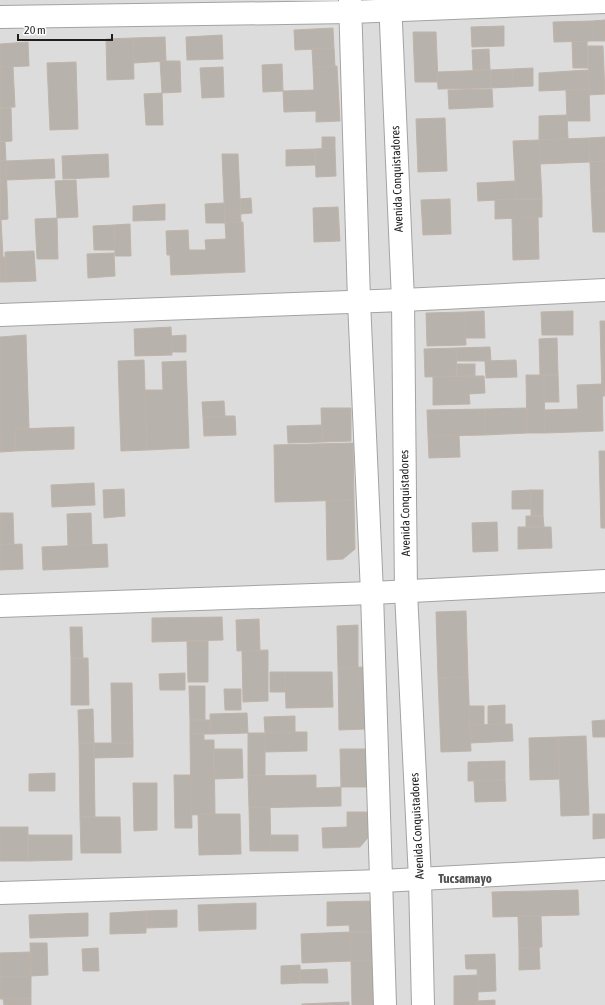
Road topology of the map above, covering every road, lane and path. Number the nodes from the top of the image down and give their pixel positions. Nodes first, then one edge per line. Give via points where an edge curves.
1 (605, 2) edge
2 (390, 5) edge
3 (351, 6) edge
4 (0, 17) edge
5 (605, 290) edge
6 (402, 300) junction
7 (359, 301) junction
8 (0, 315) edge
9 (605, 580) edge
10 (406, 592) junction
11 (372, 593) junction
12 (0, 606) edge
13 (605, 869) edge
14 (420, 879) junction
15 (382, 881) junction
16 (0, 893) edge
17 (385, 1005) edge
18 (423, 1005) edge

1 - 2 street
2 - 3 street
2 - 6 street, Avenida Conquistadores
3 - 4 street
3 - 7 street
5 - 6 street
6 - 7 street
6 - 10 street, Avenida Conquistadores
7 - 8 street
7 - 11 street
9 - 10 street
10 - 11 street
10 - 14 street, Avenida Conquistadores
11 - 12 street
11 - 15 street
13 - 14 street
14 - 15 street
14 - 18 street, Avenida Conquistadores
15 - 16 street
15 - 17 street

